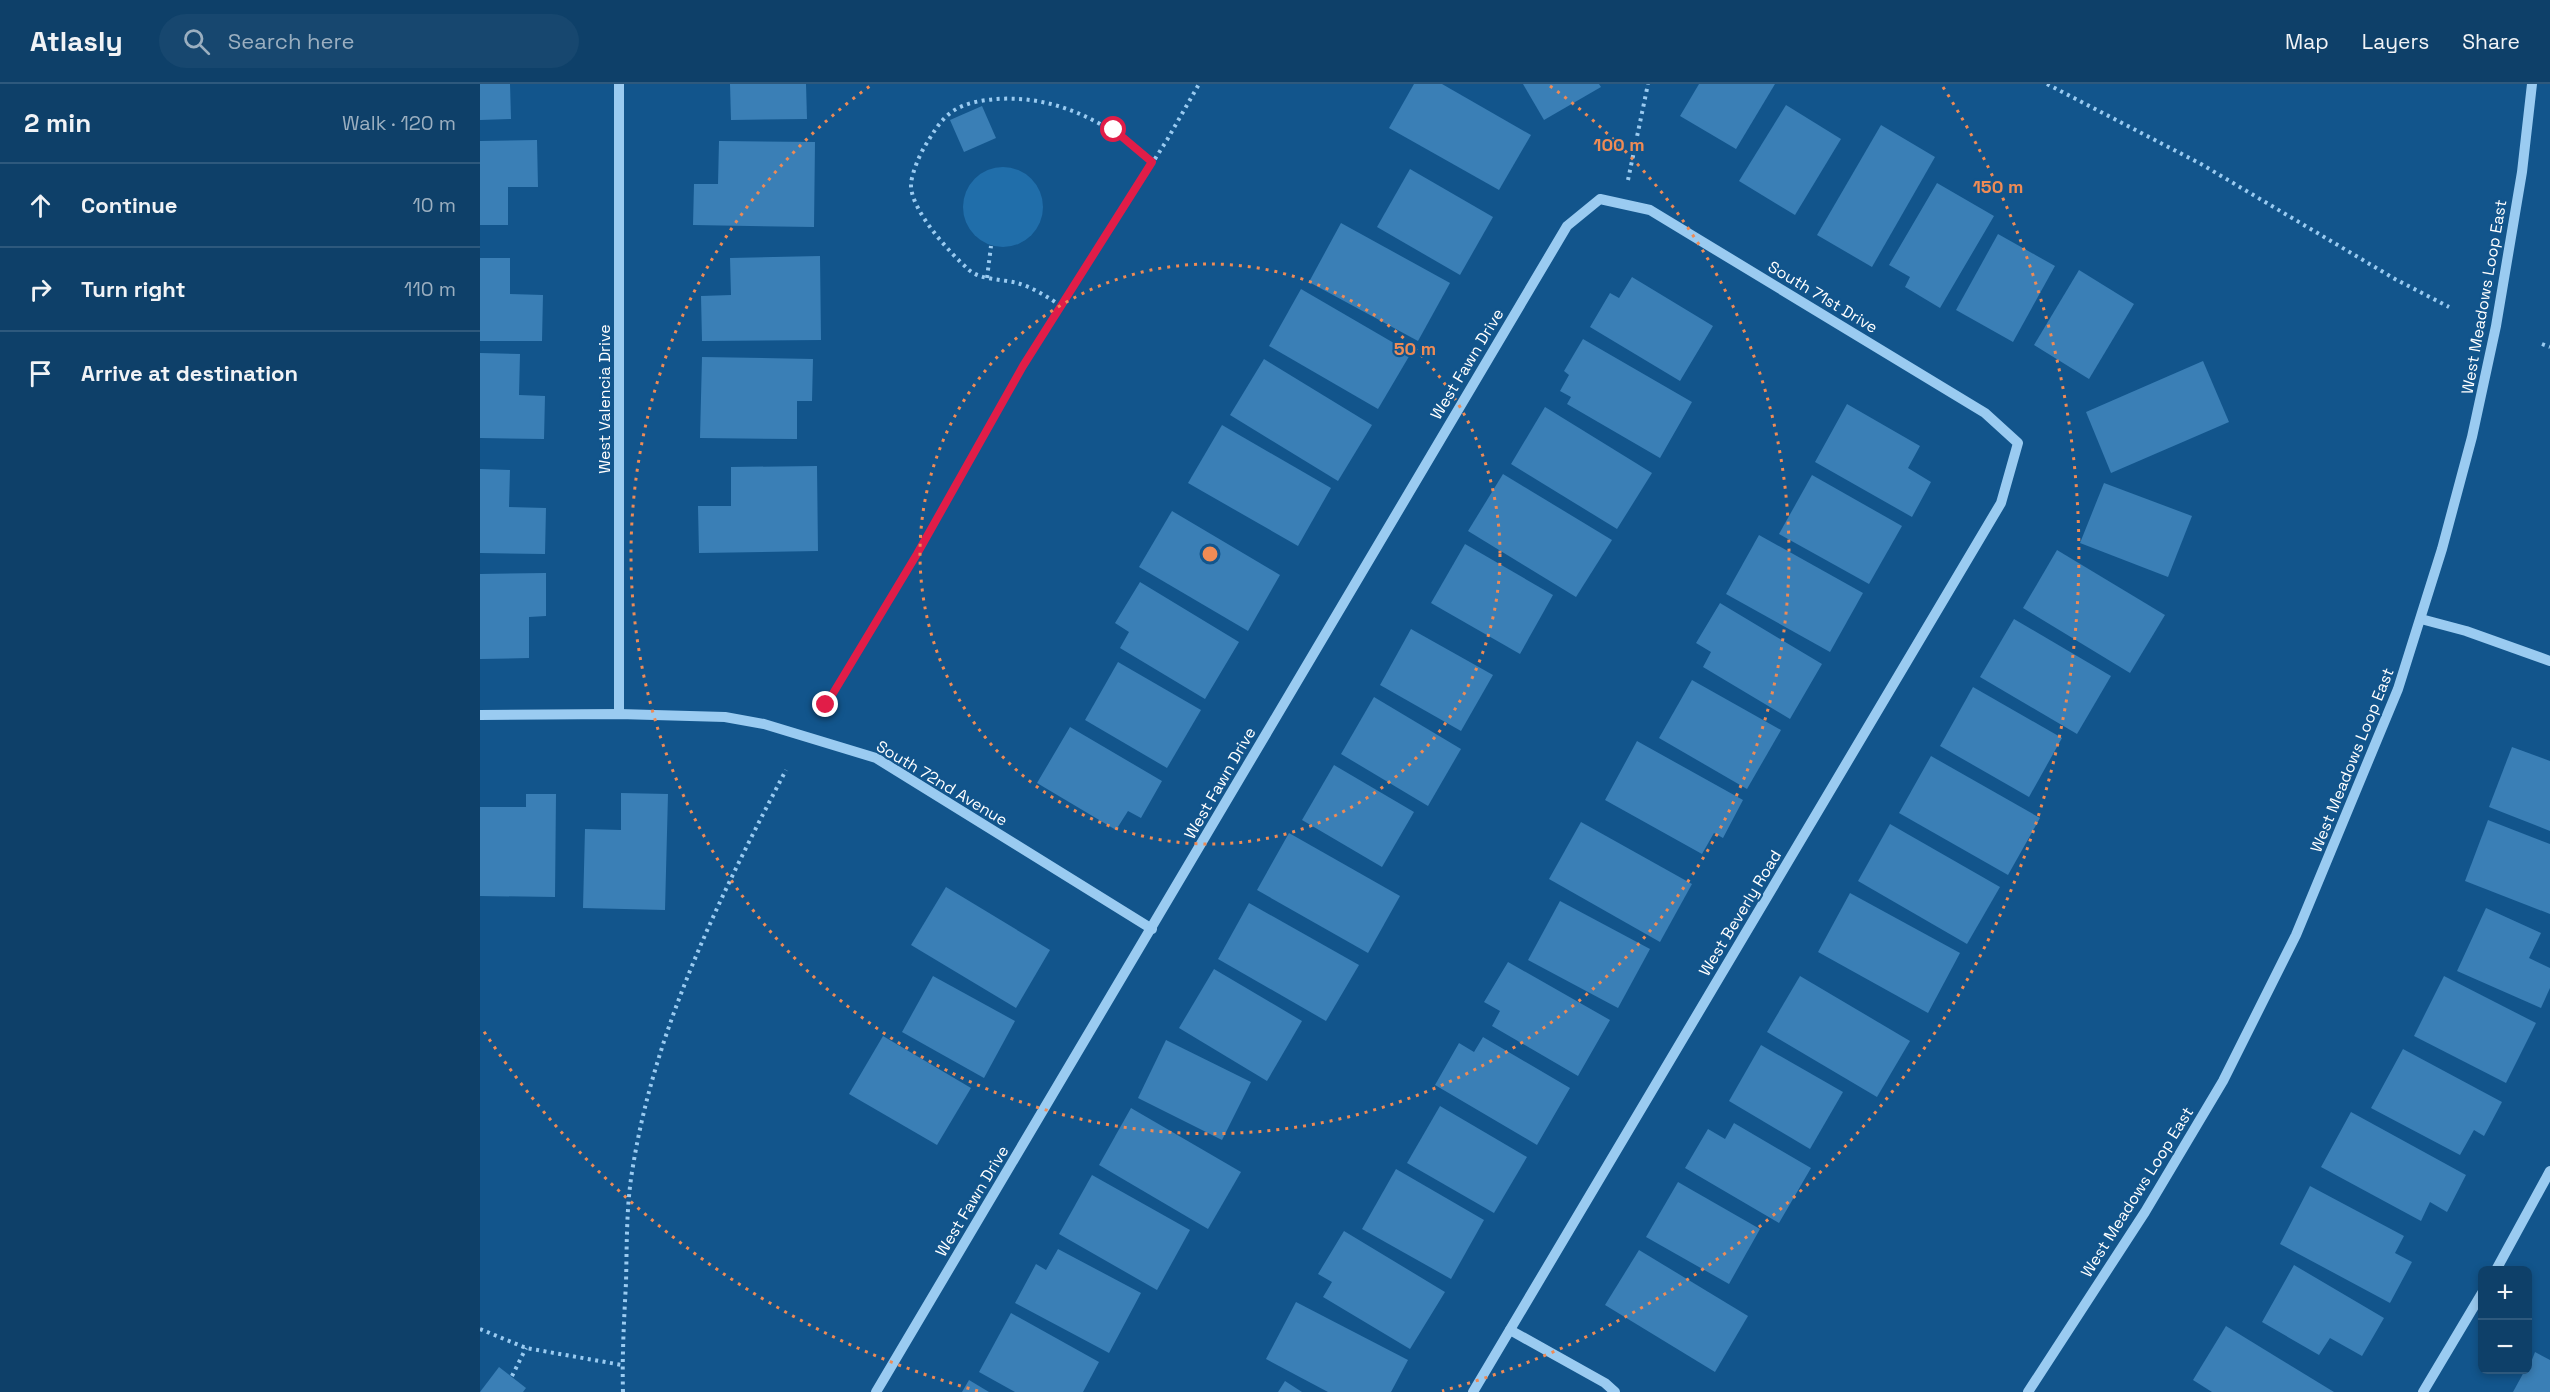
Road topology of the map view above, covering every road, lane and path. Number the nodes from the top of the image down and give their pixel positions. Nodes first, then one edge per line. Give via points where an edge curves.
1 (619, 84) edge
2 (1199, 84) edge
3 (1648, 84) edge
4 (2048, 84) edge
5 (2532, 84) edge
6 (1152, 162) junction
7 (1600, 199) joint
8 (1624, 204) junction
9 (991, 246) dead end
10 (987, 278) junction
11 (1061, 306) junction
12 (2449, 307) dead end
13 (2542, 344) dead end
14 (2550, 347) edge
15 (2018, 443) joint
16 (2421, 619) junction
17 (2550, 661) edge
18 (826, 705) dead end
19 (619, 714) junction
20 (480, 715) edge
21 (786, 770) dead end
22 (1152, 929) junction
23 (2550, 1171) edge
24 (2498, 1266) edge
25 (2478, 1300) edge
26 (480, 1329) edge
27 (1510, 1330) junction
28 (526, 1348) junction
29 (622, 1365) junction
30 (512, 1376) dead end
31 (2030, 1388) edge
32 (623, 1392) edge
33 (876, 1392) edge
34 (1473, 1392) edge
35 (1615, 1392) edge
36 (2023, 1392) edge
37 (2423, 1392) edge

1 - 19 street, West Valencia Drive
2 - 6 path
3 - 8 path
4 - 12 path via 2201,164 2394,279
5 - 16 street, West Meadows Loop East via 2522,172 2496,326 2472,437
6 - 10 path via 1114,130 1045,101 981,100 955,109 940,121 921,152 911,184 914,199 946,247 971,272
6 - 11 path
7 - 8 street, South 71st Drive
7 - 22 street, West Fawn Drive via 1567,226
8 - 15 street, South 71st Drive via 1650,210 1955,394 1985,413
9 - 10 path
10 - 11 path via 1019,284
11 - 18 path
13 - 14 path
15 - 27 street, West Beverly Road via 2001,503
16 - 17 street
16 - 31 street, West Meadows Loop East via 2363,778 2296,935 2223,1081 2145,1212
19 - 20 street, South 72nd Avenue
19 - 22 street, South 72nd Avenue via 725,717 764,724 876,758
21 - 29 path via 742,854 693,964 648,1099 633,1165 626,1221
22 - 33 street, West Fawn Drive
23 - 24 street
25 - 37 street
26 - 28 path
27 - 34 street, West Beverly Road
27 - 35 street
28 - 29 path
28 - 30 path
29 - 32 path
31 - 36 street, West Meadows Loop East

